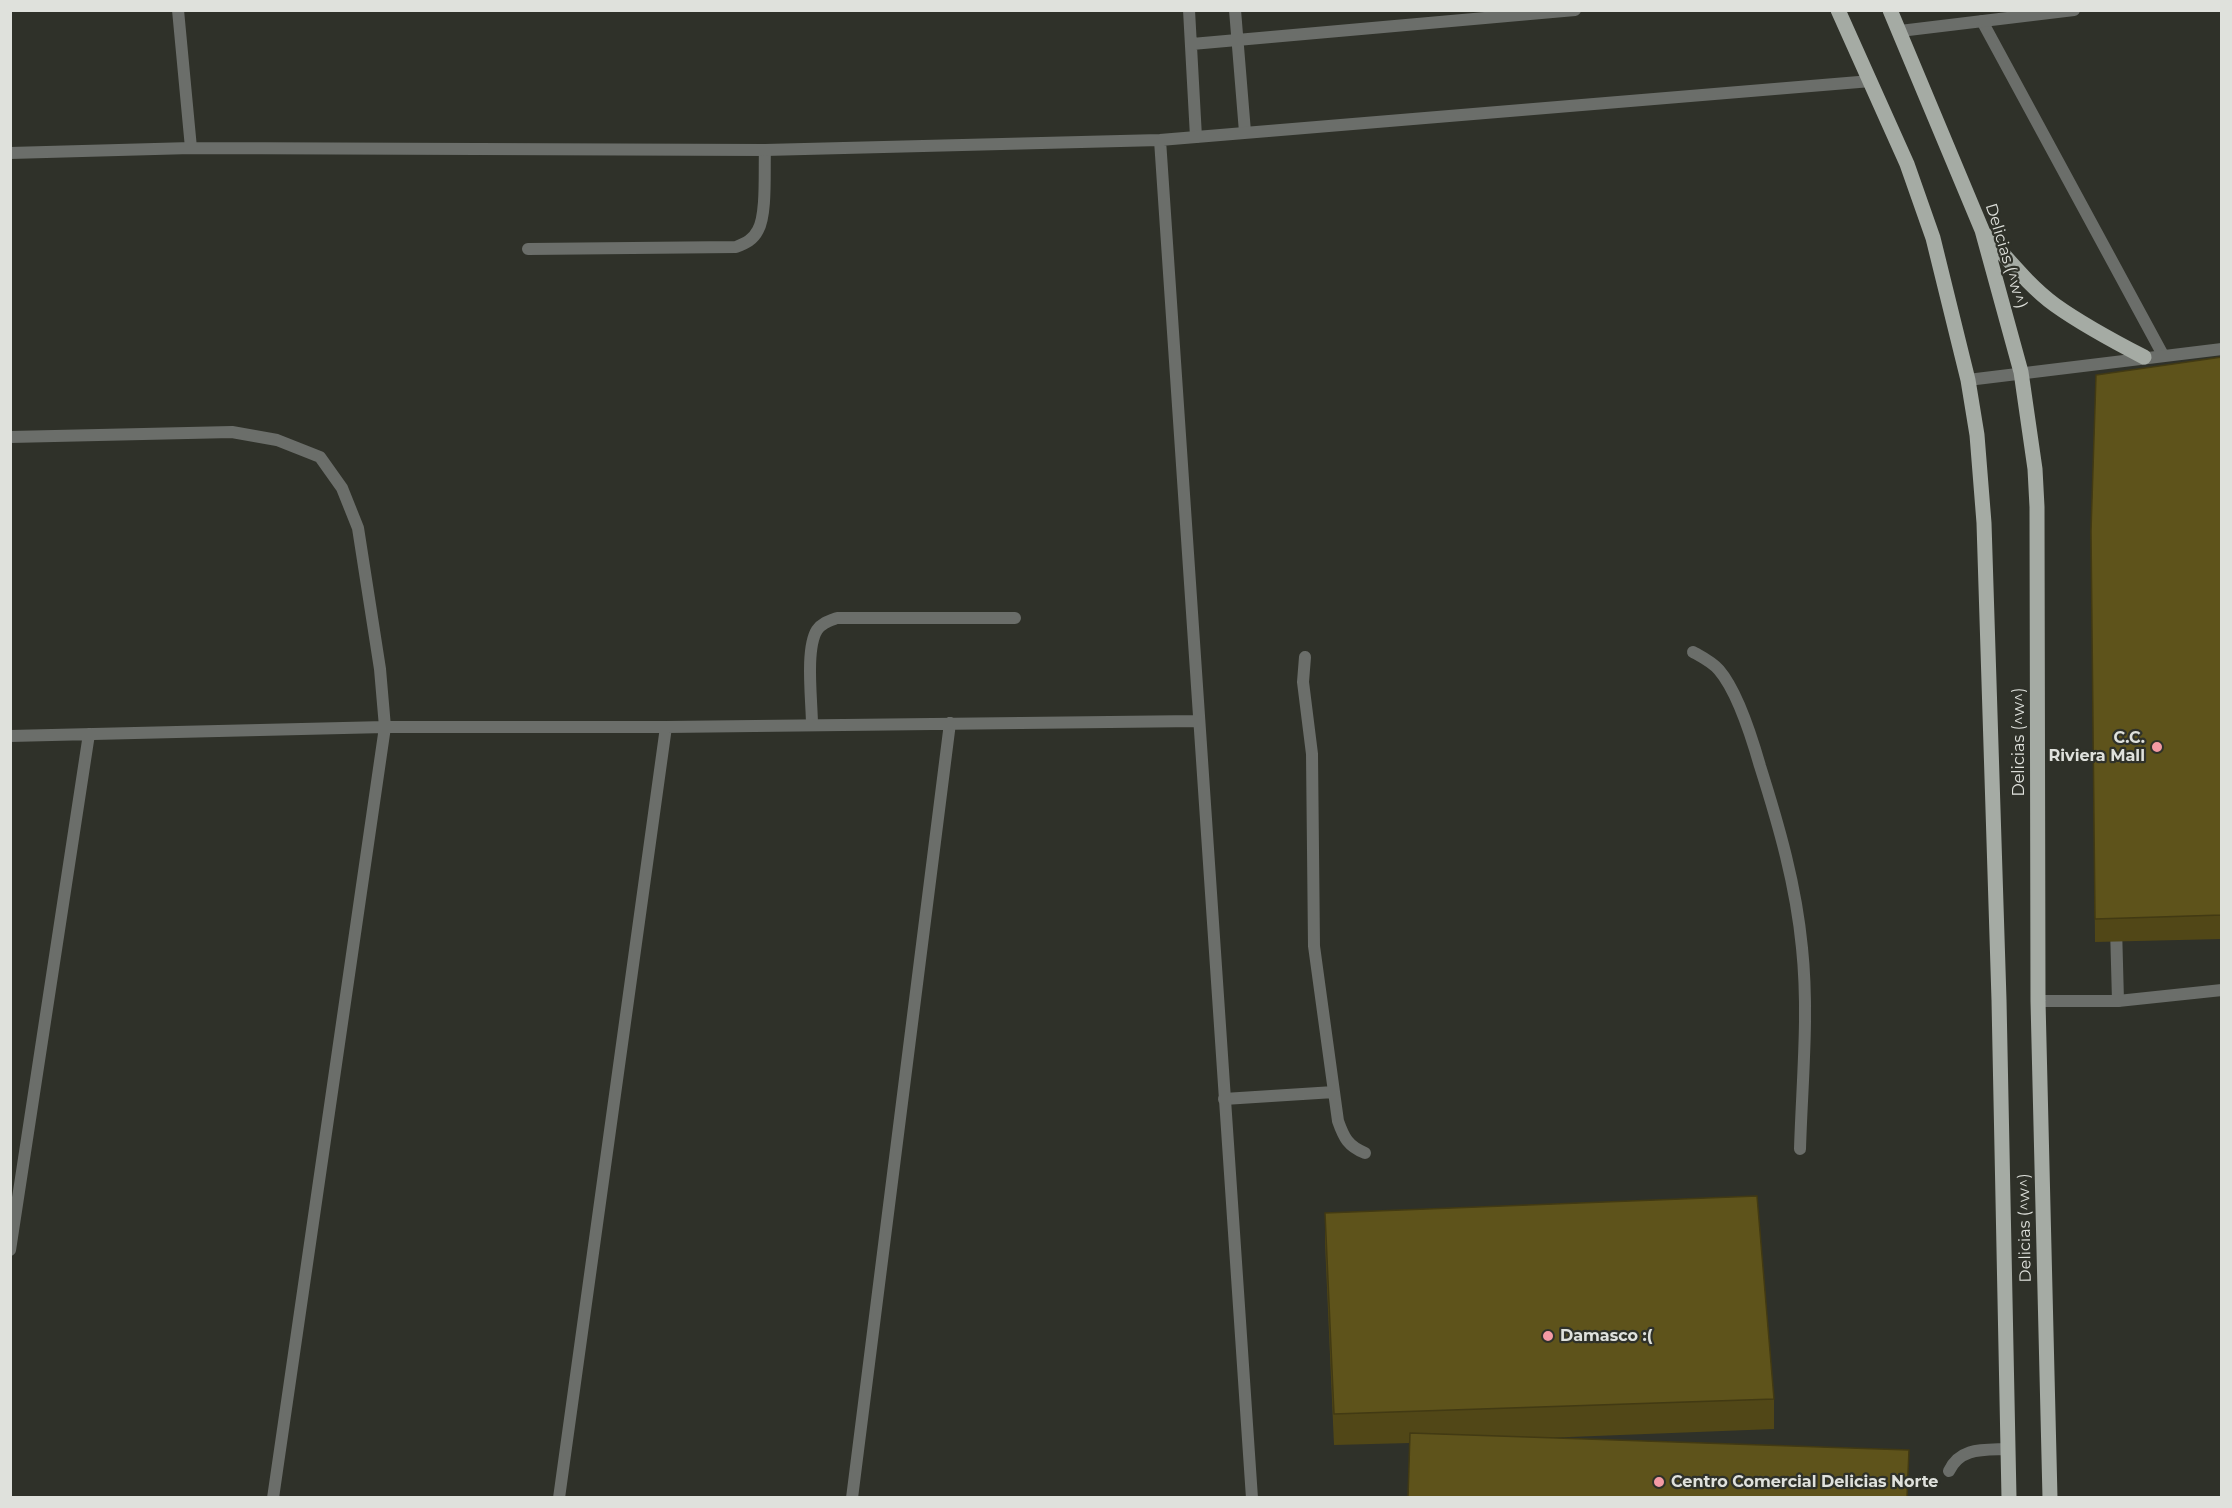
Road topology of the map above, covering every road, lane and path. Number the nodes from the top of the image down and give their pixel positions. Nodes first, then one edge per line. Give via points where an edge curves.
1 (178, 10) edge
2 (1189, 10) edge
3 (1235, 10) edge
4 (1838, 10) edge
5 (1890, 10) edge
6 (2074, 10) edge
7 (1579, 11) edge
8 (1982, 21) junction
9 (1900, 31) junction
10 (1237, 41) junction
11 (1192, 44) junction
12 (1871, 81) junction
13 (1245, 132) junction
14 (1196, 137) junction
15 (1160, 140) junction
16 (191, 148) junction
17 (765, 150) junction
18 (10, 153) edge
19 (1982, 230) junction
20 (528, 249) dead end
21 (2222, 349) edge
22 (2163, 355) junction
23 (2144, 357) junction
24 (2021, 372) junction
25 (1968, 380) junction
26 (10, 437) edge
27 (1015, 618) dead end
28 (1693, 652) dead end
29 (1305, 657) dead end
30 (1198, 721) junction
31 (950, 723) junction
32 (812, 725) junction
33 (385, 726) junction
34 (666, 727) junction
35 (89, 734) junction
36 (10, 736) edge
37 (2116, 919) edge
38 (2222, 990) edge
39 (2038, 1001) junction
40 (2118, 1001) junction
41 (1334, 1092) junction
42 (1224, 1099) junction
43 (1800, 1149) dead end
44 (1365, 1153) dead end
45 (10, 1250) edge
46 (2007, 1449) junction
47 (1949, 1471) dead end
48 (273, 1497) edge
49 (559, 1497) edge
50 (852, 1497) edge
51 (1252, 1497) edge
52 (2009, 1497) edge
53 (2050, 1497) edge

1 - 16 street
2 - 11 street
3 - 10 street
4 - 12 main road, Delicias (^w^)
5 - 9 main road, Delicias (^w^)
6 - 8 street
7 - 10 street
8 - 9 street
8 - 22 street
9 - 19 main road, Delicias (^w^)
10 - 11 street
10 - 13 street
11 - 14 street
12 - 13 street
12 - 25 main road, Delicias (^w^) via 1933,238
13 - 14 street
14 - 15 street
15 - 17 street
15 - 30 street
16 - 17 street
16 - 18 street
17 - 20 street via 759,229 750,241 736,247
19 - 23 main road via 2053,303
19 - 24 main road, Delicias (^w^)
21 - 22 street
22 - 23 street
23 - 24 street
24 - 25 street
24 - 39 main road, Delicias (^w^) via 2037,507
25 - 46 main road, Delicias (^w^) via 1984,523 1999,1000
26 - 33 street via 232,432 278,440 320,457 342,488 358,528
27 - 32 street via 837,618 823,623 813,645
28 - 43 street via 1717,668 1727,681 1755,747 1792,879 1803,950
29 - 41 street via 1312,754 1314,946
30 - 31 street
30 - 42 street
31 - 32 street
31 - 50 street
32 - 34 street
33 - 34 street
33 - 35 street
33 - 48 street
34 - 49 street
35 - 36 street
35 - 45 street
37 - 40 street
38 - 40 street
39 - 40 street
39 - 53 main road, Delicias (^w^)
41 - 42 street
41 - 44 street via 1344,1138 1351,1147
42 - 51 street
46 - 47 street via 1962,1454
46 - 52 main road, Delicias (^w^)

